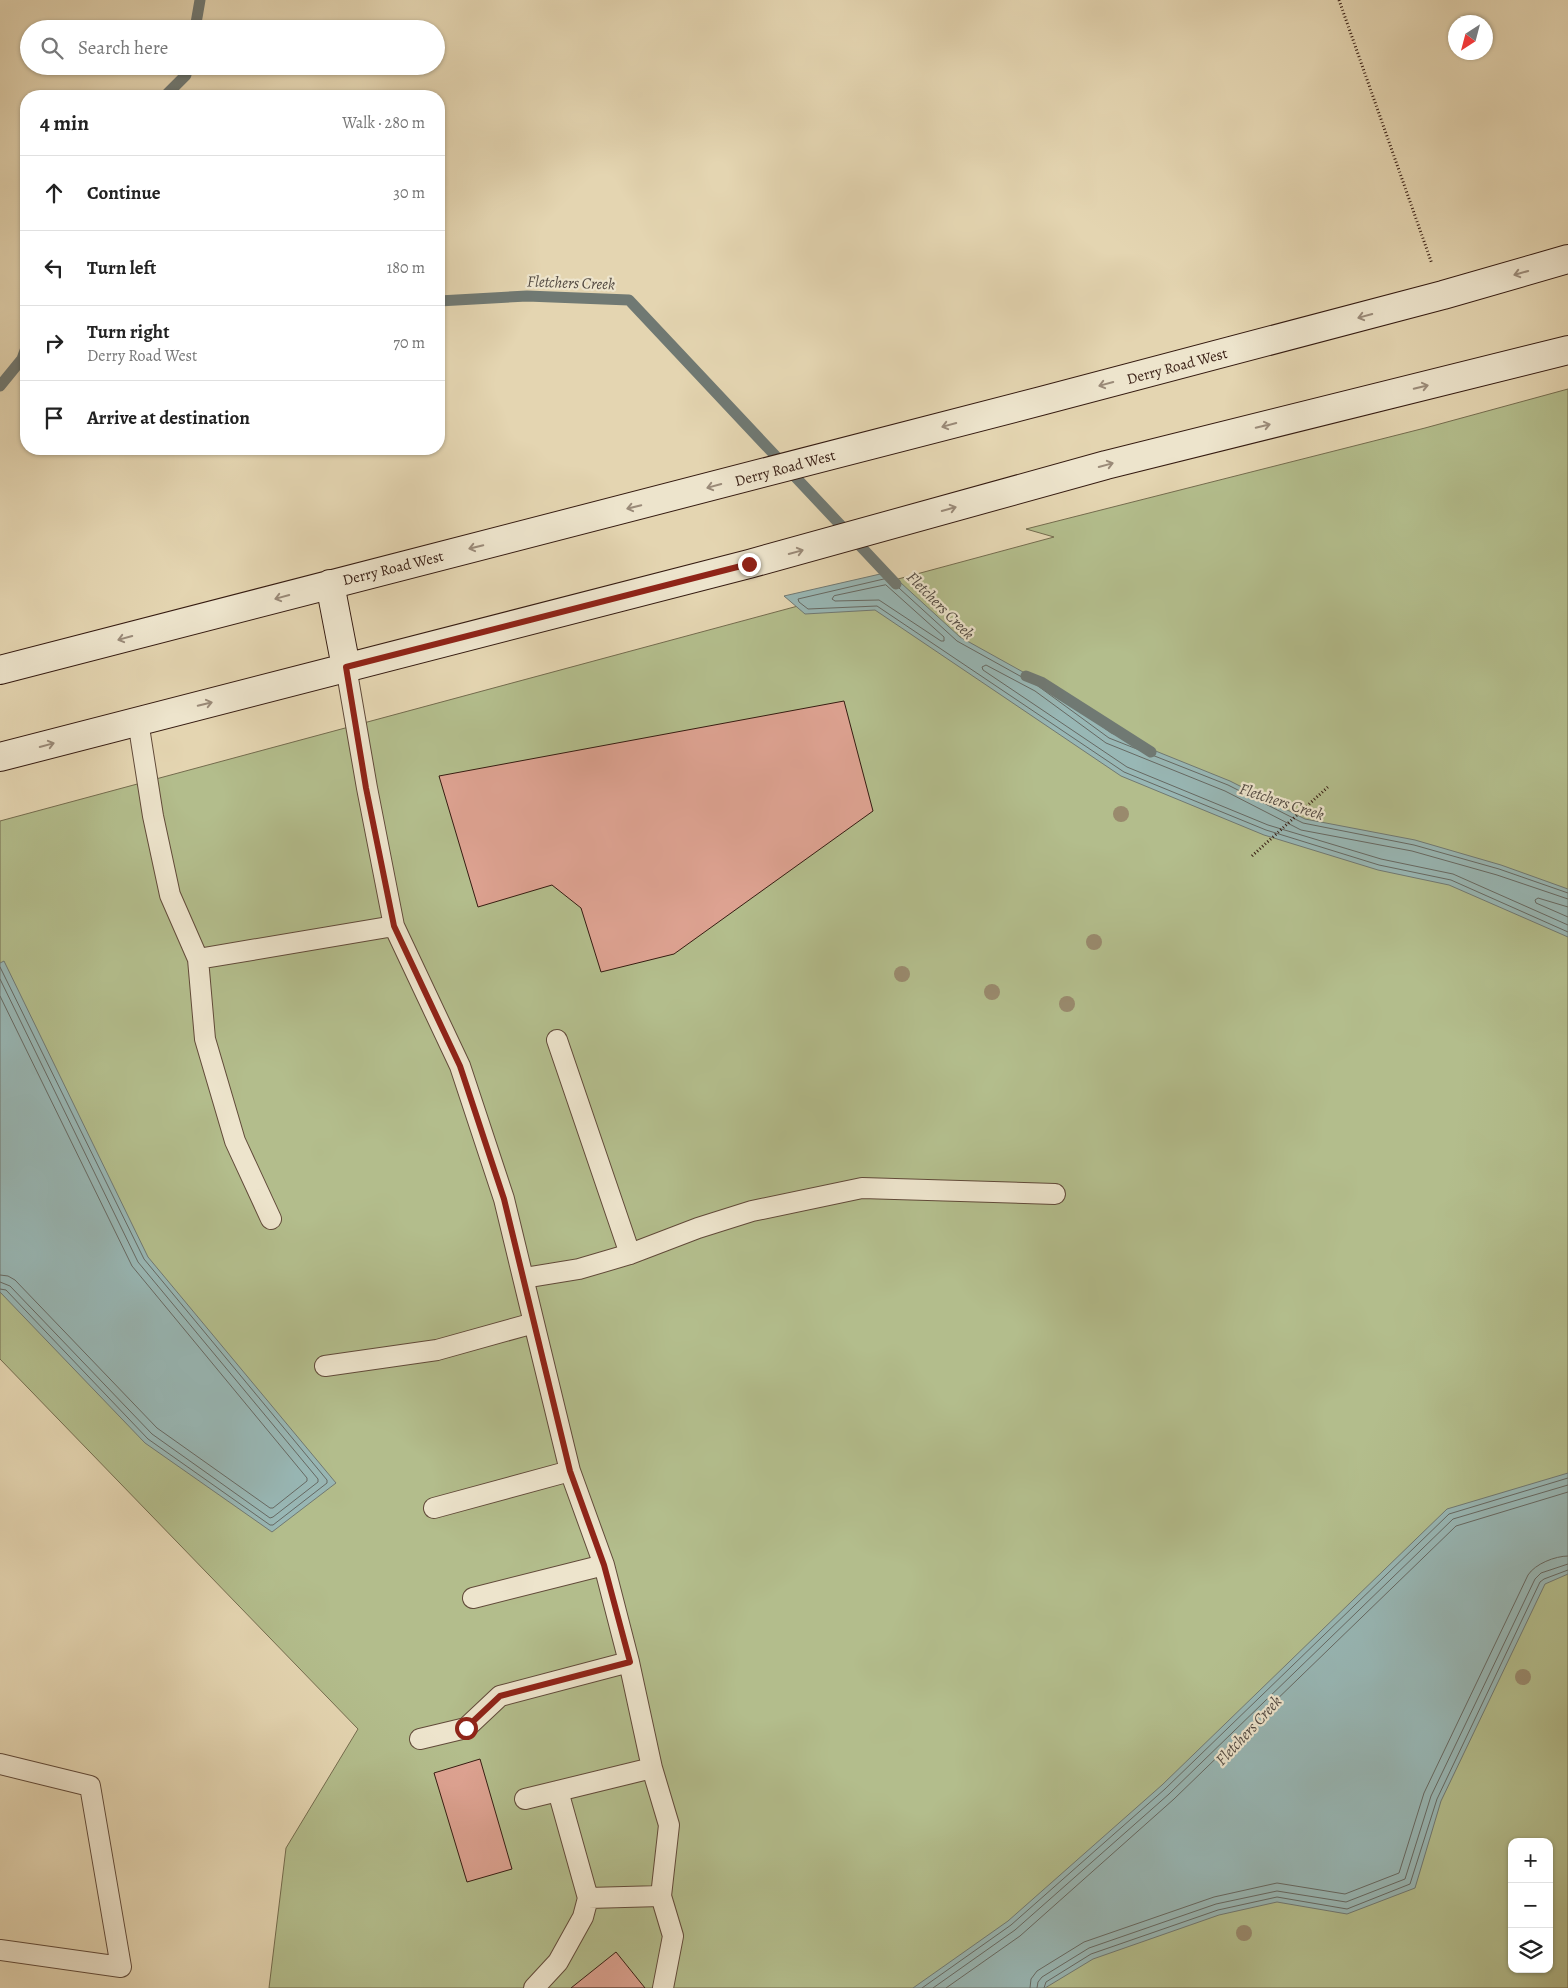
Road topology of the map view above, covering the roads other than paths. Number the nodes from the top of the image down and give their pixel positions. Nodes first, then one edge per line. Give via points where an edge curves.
1 (1568, 259) edge
2 (1568, 350) edge
3 (330, 584) junction
4 (346, 667) junction
5 (0, 670) edge
6 (138, 721) junction
7 (0, 757) edge
8 (394, 926) junction
9 (198, 959) junction
10 (557, 1040) dead end
11 (1056, 1194) dead end
12 (271, 1219) dead end
13 (630, 1254) junction
14 (524, 1278) junction
15 (534, 1322) junction
16 (325, 1366) dead end
17 (570, 1471) junction
18 (434, 1508) dead end
19 (604, 1565) junction
20 (472, 1598) dead end
21 (630, 1662) junction
22 (420, 1739) dead end
23 (0, 1764) edge
24 (652, 1768) junction
25 (558, 1791) junction
26 (525, 1799) dead end
27 (661, 1896) junction
28 (588, 1898) junction
29 (0, 1950) edge
30 (534, 1988) edge
31 (663, 1988) edge

1 -> 3 main road, Derry Road West via 846,452
4 -> 2 main road via 749,564 1106,465
3 - 4 main road
3 -> 5 main road, Derry Road West
6 -> 4 main road
4 - 8 lane
7 -> 6 main road
6 - 9 lane via 153,816 170,894
8 - 9 lane
8 - 14 lane via 460,1066 504,1199
9 - 12 lane via 205,1039 235,1141
10 - 13 lane
11 - 13 lane via 862,1188 752,1211
13 - 14 lane via 579,1269
14 - 15 lane
15 - 16 lane via 437,1350
15 - 17 lane
17 - 18 lane
17 - 19 lane
19 - 20 lane
19 - 21 lane
21 - 22 lane via 500,1696 466,1728
21 - 24 lane
23 - 29 lane via 90,1786 121,1967
24 - 25 lane
24 - 27 lane via 669,1825
25 - 26 lane
25 - 28 lane
27 - 28 lane
27 - 31 lane via 673,1936
28 - 30 lane via 583,1917 558,1962

